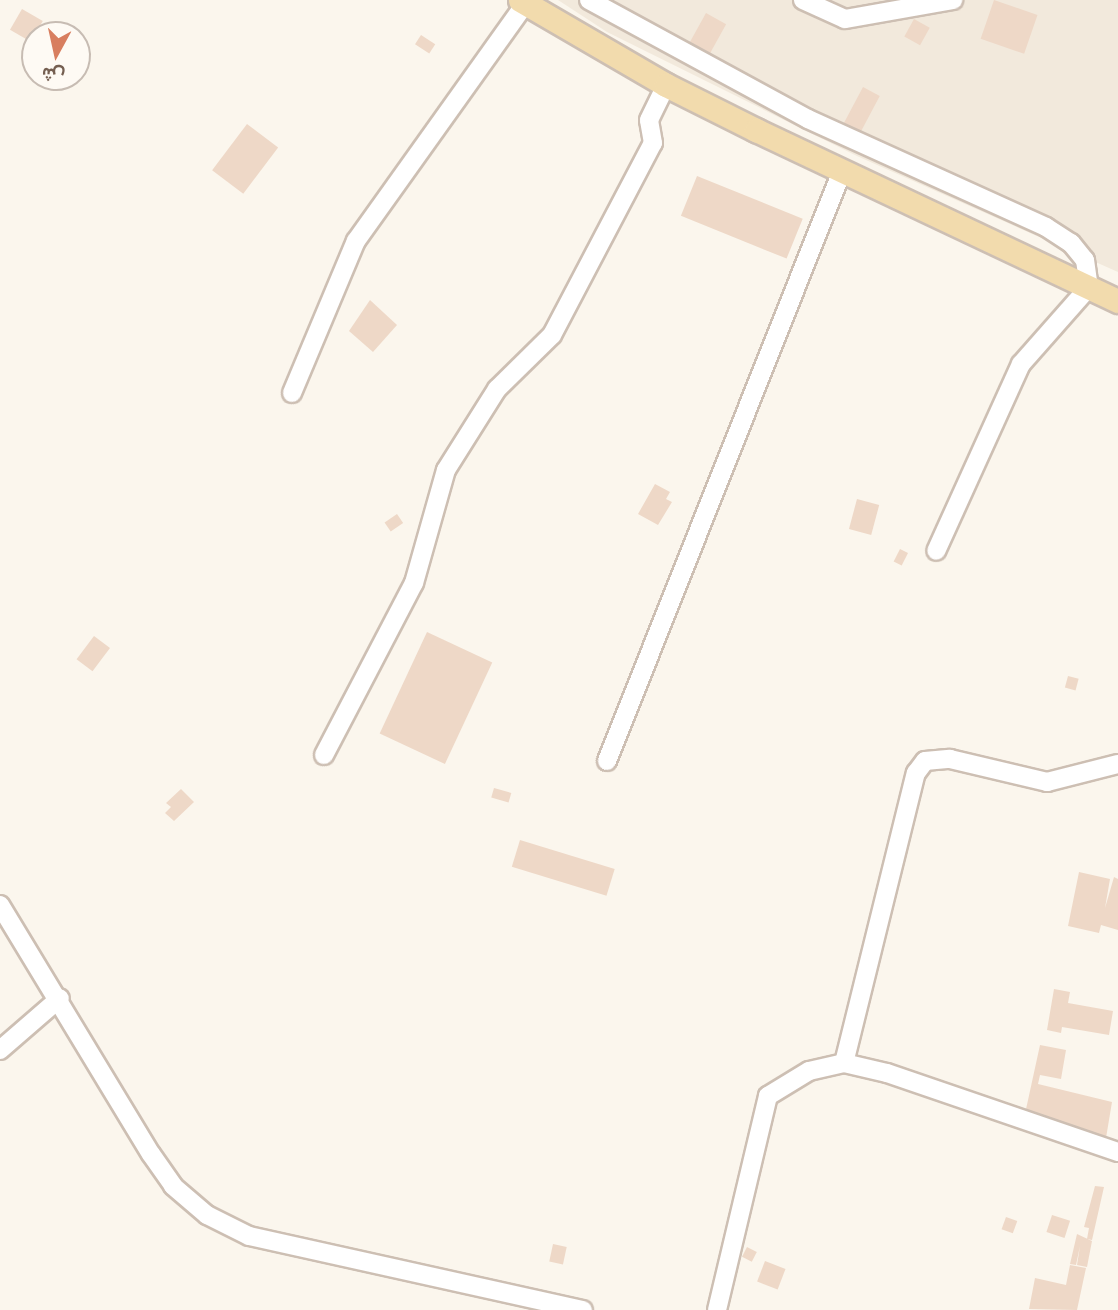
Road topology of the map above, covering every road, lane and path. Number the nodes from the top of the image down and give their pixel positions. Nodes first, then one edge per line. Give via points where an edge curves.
1 (589, 0) edge
2 (803, 0) edge
3 (953, 0) edge
4 (523, 2) edge
5 (666, 85) junction
6 (842, 171) junction
7 (1089, 287) junction
8 (1118, 301) edge
9 (292, 393) dead end
10 (936, 551) dead end
11 (324, 755) dead end
12 (607, 761) dead end
13 (1118, 764) edge
14 (0, 905) edge
15 (60, 998) junction
16 (0, 1050) edge
17 (844, 1063) junction
18 (1118, 1152) edge
19 (583, 1310) edge
20 (717, 1310) edge

1 - 7 street via 808,119 1046,227 1071,243 1085,260
2 - 3 street via 845,19
4 - 5 main road
4 - 9 street via 356,241
5 - 6 main road
5 - 11 street via 649,120 653,143 552,335 496,389 446,470 414,583
6 - 7 main road
6 - 12 street
7 - 8 main road
7 - 10 street via 1021,364
13 - 17 street via 1047,782 950,759 925,761 916,773
14 - 15 street
15 - 16 street
15 - 19 street via 151,1154 173,1186 207,1215 249,1236
17 - 18 street via 887,1073
17 - 20 street via 808,1071 768,1096

